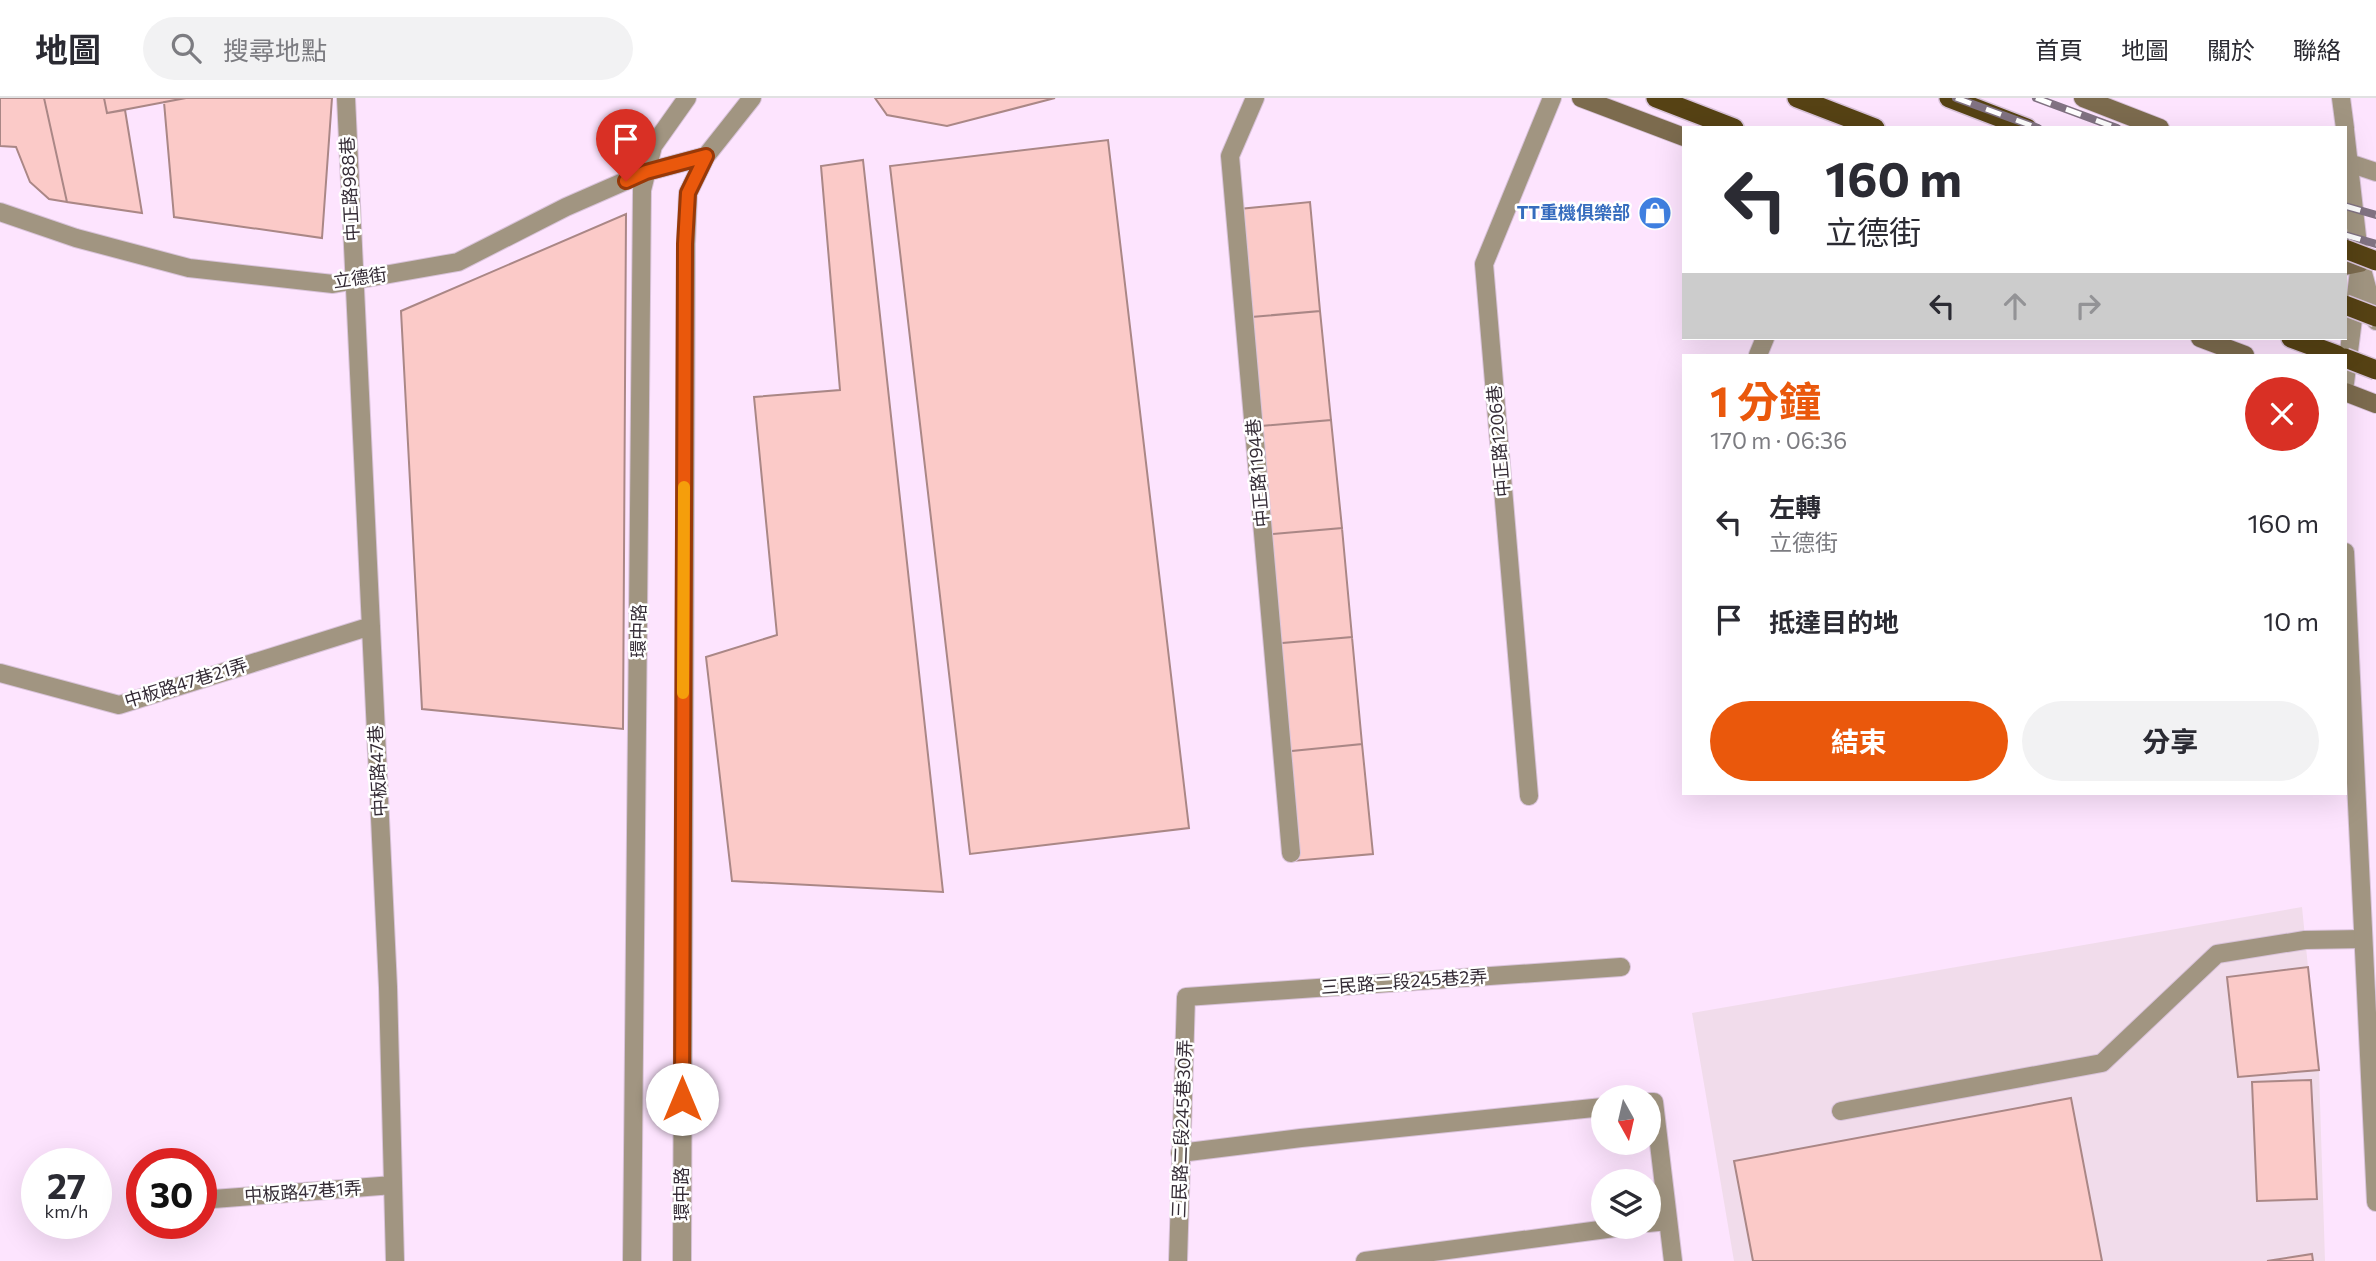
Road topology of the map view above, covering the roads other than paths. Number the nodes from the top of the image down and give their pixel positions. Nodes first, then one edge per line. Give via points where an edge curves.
1 (346, 98) edge
2 (687, 98) edge
3 (752, 98) edge
4 (1255, 98) edge
5 (1552, 98) edge
6 (1581, 98) edge
7 (1656, 98) edge
8 (1784, 98) edge
9 (1797, 98) edge
10 (1949, 98) edge
11 (2084, 98) edge
12 (2341, 98) edge
13 (1729, 126) edge
14 (1856, 126) edge
15 (1870, 126) edge
16 (2022, 126) edge
17 (2155, 126) edge
18 (2345, 126) edge
19 (1682, 136) edge
20 (2347, 146) edge
21 (706, 156) junction
22 (2349, 163) junction
23 (646, 172) junction
24 (2376, 172) edge
25 (0, 212) edge
26 (2347, 249) edge
27 (2364, 265) edge
28 (354, 281) junction
29 (2347, 306) edge
30 (2376, 319) edge
31 (2205, 340) edge
32 (2296, 340) edge
33 (2242, 354) edge
34 (2334, 354) edge
35 (2347, 359) edge
36 (2376, 370) edge
37 (2347, 371) edge
38 (2347, 393) edge
39 (2376, 404) edge
40 (2347, 598) edge
41 (371, 626) junction
42 (0, 673) edge
43 (1529, 796) dead end
44 (1291, 853) dead end
45 (2362, 939) junction
46 (1621, 967) dead end
47 (1186, 997) joint
48 (1591, 1108) edge
49 (1841, 1111) dead end
50 (1180, 1153) junction
51 (1659, 1155) edge
52 (393, 1185) junction
53 (217, 1199) edge
54 (2376, 1202) edge
55 (1668, 1221) junction
56 (1661, 1222) edge
57 (1591, 1231) edge
58 (395, 1261) edge
59 (632, 1261) edge
60 (681, 1261) edge
61 (1178, 1261) edge
62 (1365, 1261) edge
63 (1673, 1261) edge

1 - 28 street, 中正路988巷
2 - 23 street, 環中路 via 653,146
3 - 21 street, 環中路
4 - 44 street, 中正路1194巷 via 1230,156
5 - 43 street, 中正路1206巷 via 1484,264
6 - 19 main road
7 - 13 highway
8 - 14 main road
9 - 15 highway
10 - 16 highway
11 - 17 main road
12 - 18 street
20 - 22 street
21 - 23 street, 立德街
21 - 60 street, 環中路 via 688,193 685,244
22 - 24 street
22 - 27 street
23 - 28 street, 立德街 via 458,262
23 - 59 street, 環中路 via 641,241
25 - 28 street, 立德街 via 189,268 333,284
26 - 27 highway, bridge
27 - 30 street
27 - 37 street
28 - 41 street, 中板路47巷
29 - 30 highway, bridge
31 - 33 main road
32 - 34 highway
35 - 36 highway, bridge
38 - 39 main road
40 - 45 street
41 - 42 street, 中板路47巷21弄 via 119,705
41 - 52 street, 中板路47巷
45 - 49 street via 2305,940 2217,954 2102,1063
45 - 54 street
46 - 47 street, 三民路二段245巷2弄
47 - 50 street, 三民路二段245巷30弄
48 - 50 street
50 - 61 street, 三民路二段245巷30弄
51 - 55 street
52 - 53 street, 中板路47巷1弄
52 - 58 street, 中板路47巷
55 - 56 street
55 - 63 street
57 - 62 street

